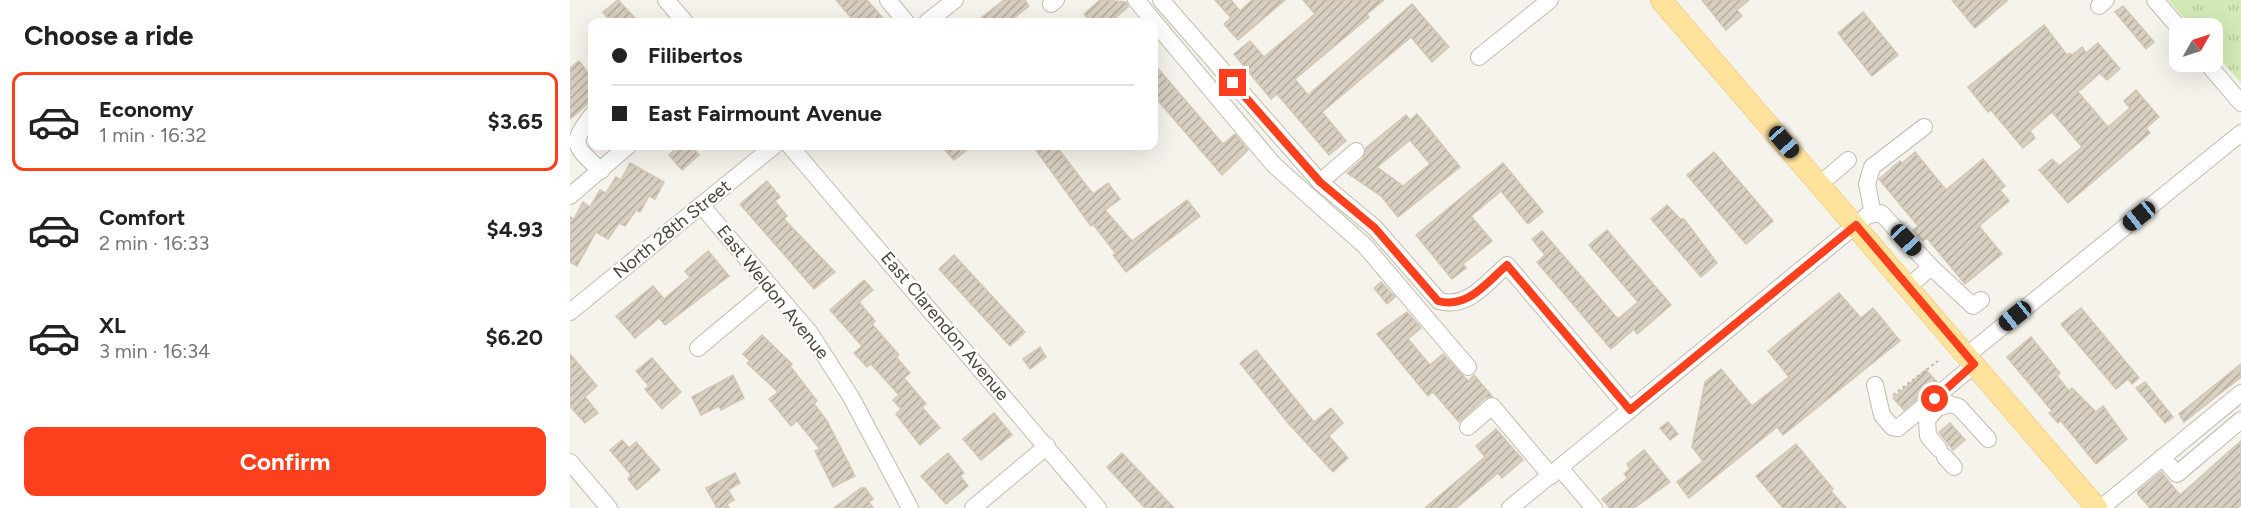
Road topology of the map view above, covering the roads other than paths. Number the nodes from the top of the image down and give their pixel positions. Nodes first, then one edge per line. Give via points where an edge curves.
1 (666, 0) edge
2 (888, 0) edge
3 (955, 0) edge
4 (1136, 0) edge
5 (1161, 0) edge
6 (1550, 0) edge
7 (1661, 0) edge
8 (2155, 0) edge
9 (682, 18) edge
10 (903, 18) edge
11 (932, 18) edge
12 (1151, 18) edge
13 (2170, 18) edge
14 (1158, 26) edge
15 (1479, 57) dead end
16 (2215, 72) edge
17 (2241, 103) edge
18 (588, 118) edge
19 (1924, 127) dead end
20 (2241, 133) edge
21 (624, 150) edge
22 (769, 150) edge
23 (793, 150) edge
24 (1356, 152) dead end
25 (1848, 160) dead end
26 (601, 171) junction
27 (1320, 182) junction
28 (1820, 184) junction
29 (570, 196) edge
30 (701, 205) junction
31 (1864, 220) junction
32 (1931, 267) junction
33 (1423, 285) junction
34 (771, 287) junction
35 (1908, 287) junction
36 (1409, 297) junction
37 (1981, 300) dead end
38 (574, 302) edge
39 (698, 348) dead end
40 (1970, 360) junction
41 (1468, 367) dead end
42 (1875, 385) dead end
43 (2241, 393) edge
44 (1630, 410) junction
45 (2241, 420) edge
46 (1468, 427) dead end
47 (1988, 439) dead end
48 (1047, 446) junction
49 (2162, 457) junction
50 (1946, 458) dead end
51 (570, 462) edge
52 (1555, 472) junction
53 (609, 508) edge
54 (910, 508) edge
55 (973, 508) edge
56 (1098, 508) edge
57 (1510, 508) edge
58 (1594, 508) edge
59 (2099, 508) edge

1 - 9 street
2 - 10 street
3 - 11 street
4 - 12 street
5 - 27 street
6 - 15 street
7 - 28 main road
8 - 13 street
14 - 36 street via 1274,165 1365,246
16 - 17 street
18 - 26 street via 572,131 571,137
19 - 31 street via 1872,167
20 - 40 street
21 - 26 street
22 - 30 street, North 28th Street
23 - 48 street, East Clarendon Avenue
24 - 27 street
25 - 28 street
26 - 29 street
27 - 33 street via 1375,228
28 - 31 main road
30 - 34 street, East Weldon Avenue
30 - 38 street, North 28th Street
31 - 32 street via 1881,213
31 - 35 main road
31 - 44 street
32 - 35 street
32 - 37 street via 1973,306
33 - 36 street
33 - 44 street via 1438,301 1465,302 1507,265
34 - 39 street
34 - 54 street, East Weldon Avenue via 810,333 839,376
35 - 40 main road
36 - 41 street
40 - 42 street via 1898,428 1892,427 1882,415
40 - 59 main road
43 - 49 street
44 - 52 street
45 - 49 street via 2176,474
46 - 52 street via 1492,406
47 - 50 street via 1959,407 1950,404 1937,408 1927,420 1928,436
48 - 55 street
48 - 56 street, East Clarendon Avenue
49 - 59 street
51 - 53 street
52 - 57 street
52 - 58 street

